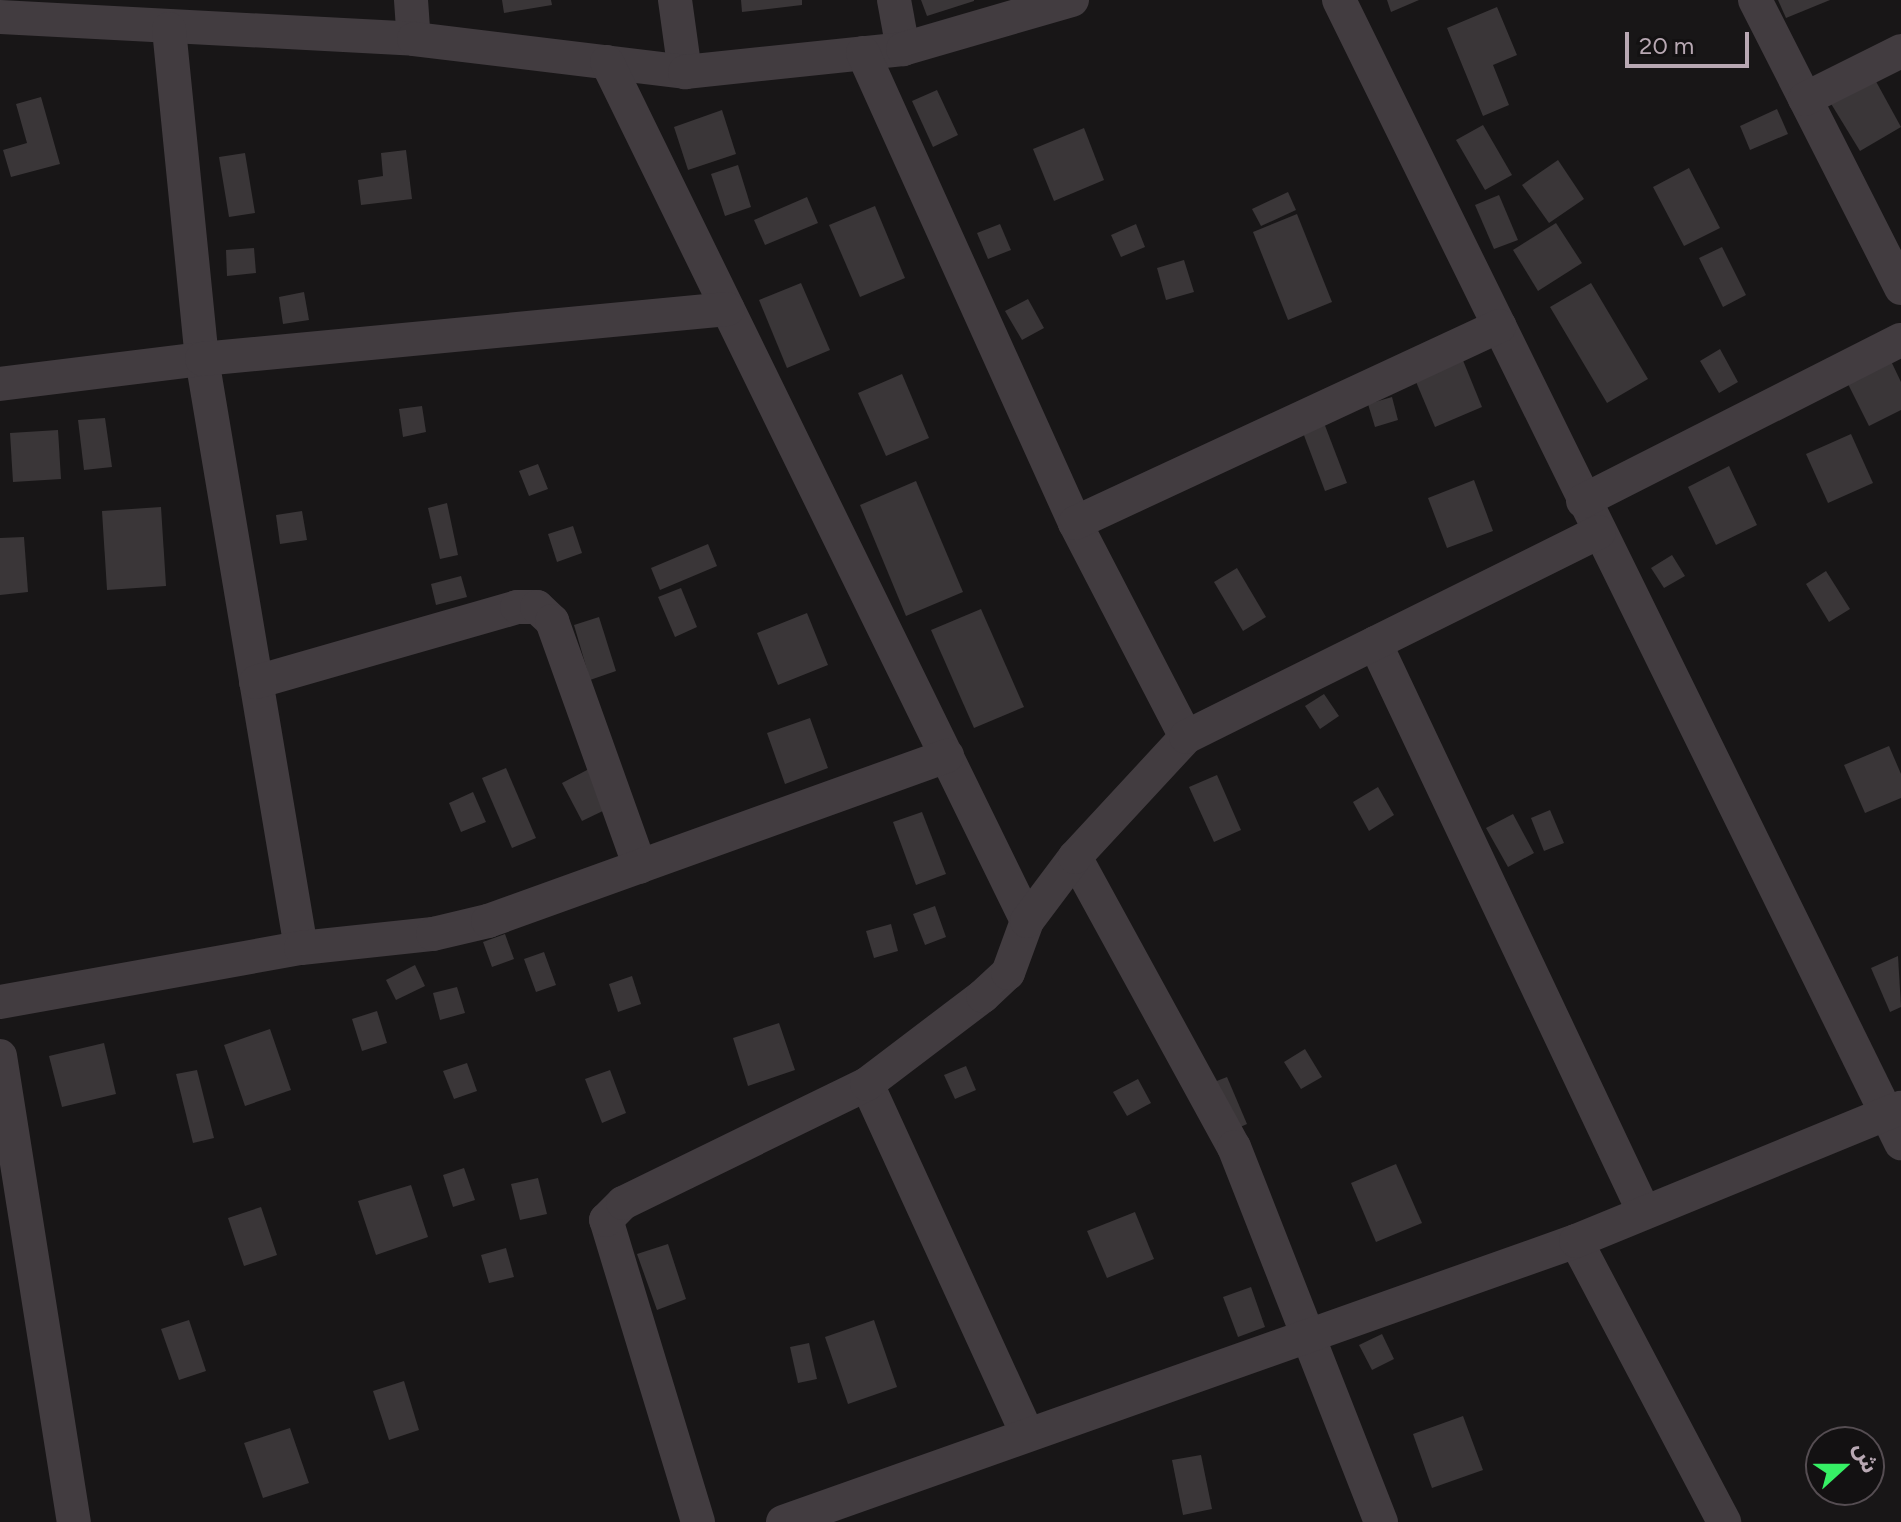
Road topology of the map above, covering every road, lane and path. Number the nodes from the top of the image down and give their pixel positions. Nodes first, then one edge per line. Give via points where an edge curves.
1 (411, 0) edge
2 (675, 0) edge
3 (894, 0) edge
4 (1072, 0) edge
5 (1339, 0) edge
6 (1755, 0) edge
7 (0, 17) edge
8 (169, 29) junction
9 (414, 39) junction
10 (903, 49) junction
11 (1901, 51) edge
12 (863, 53) junction
13 (607, 62) junction
14 (685, 72) junction
15 (1805, 99) junction
16 (1901, 288) edge
17 (728, 309) junction
18 (1499, 326) junction
19 (1901, 340) edge
20 (202, 359) junction
21 (0, 384) edge
22 (1583, 501) junction
23 (1075, 523) junction
24 (1599, 532) junction
25 (1375, 643) junction
26 (256, 682) junction
27 (1186, 737) junction
28 (947, 756) junction
29 (1075, 857) junction
30 (640, 867) junction
31 (1027, 921) junction
32 (301, 948) junction
33 (0, 1002) edge
34 (0, 1056) edge
35 (867, 1084) junction
36 (1896, 1121) edge
37 (1644, 1212) junction
38 (1576, 1241) junction
39 (1309, 1332) junction
40 (1027, 1434) junction
41 (74, 1522) edge
42 (698, 1522) edge
43 (783, 1522) edge
44 (1381, 1522) edge
45 (1724, 1522) edge

1 - 9 street
2 - 14 street
3 - 10 street
4 - 10 street
5 - 18 street
6 - 15 street
7 - 8 street
8 - 9 street
8 - 20 street
9 - 13 street
10 - 12 street
11 - 15 street
12 - 14 street
12 - 23 street
13 - 14 street
13 - 17 street
15 - 16 street
17 - 20 street
17 - 28 street
18 - 22 street
18 - 23 street
19 - 22 street
20 - 21 street
20 - 26 street
22 - 24 street
23 - 27 street
24 - 25 street
24 - 36 street
25 - 27 street
25 - 37 street
26 - 30 street via 517,607 537,607 552,621
26 - 32 street
27 - 29 street
28 - 30 street
28 - 31 street
29 - 31 street
29 - 39 street via 1213,1104
30 - 32 street via 488,921 433,934
31 - 35 street via 1008,973
32 - 33 street
34 - 41 street
35 - 40 street
35 - 42 street via 623,1203 606,1220
36 - 37 street
37 - 38 street
38 - 39 street
38 - 45 street
39 - 40 street
39 - 44 street
40 - 43 street

